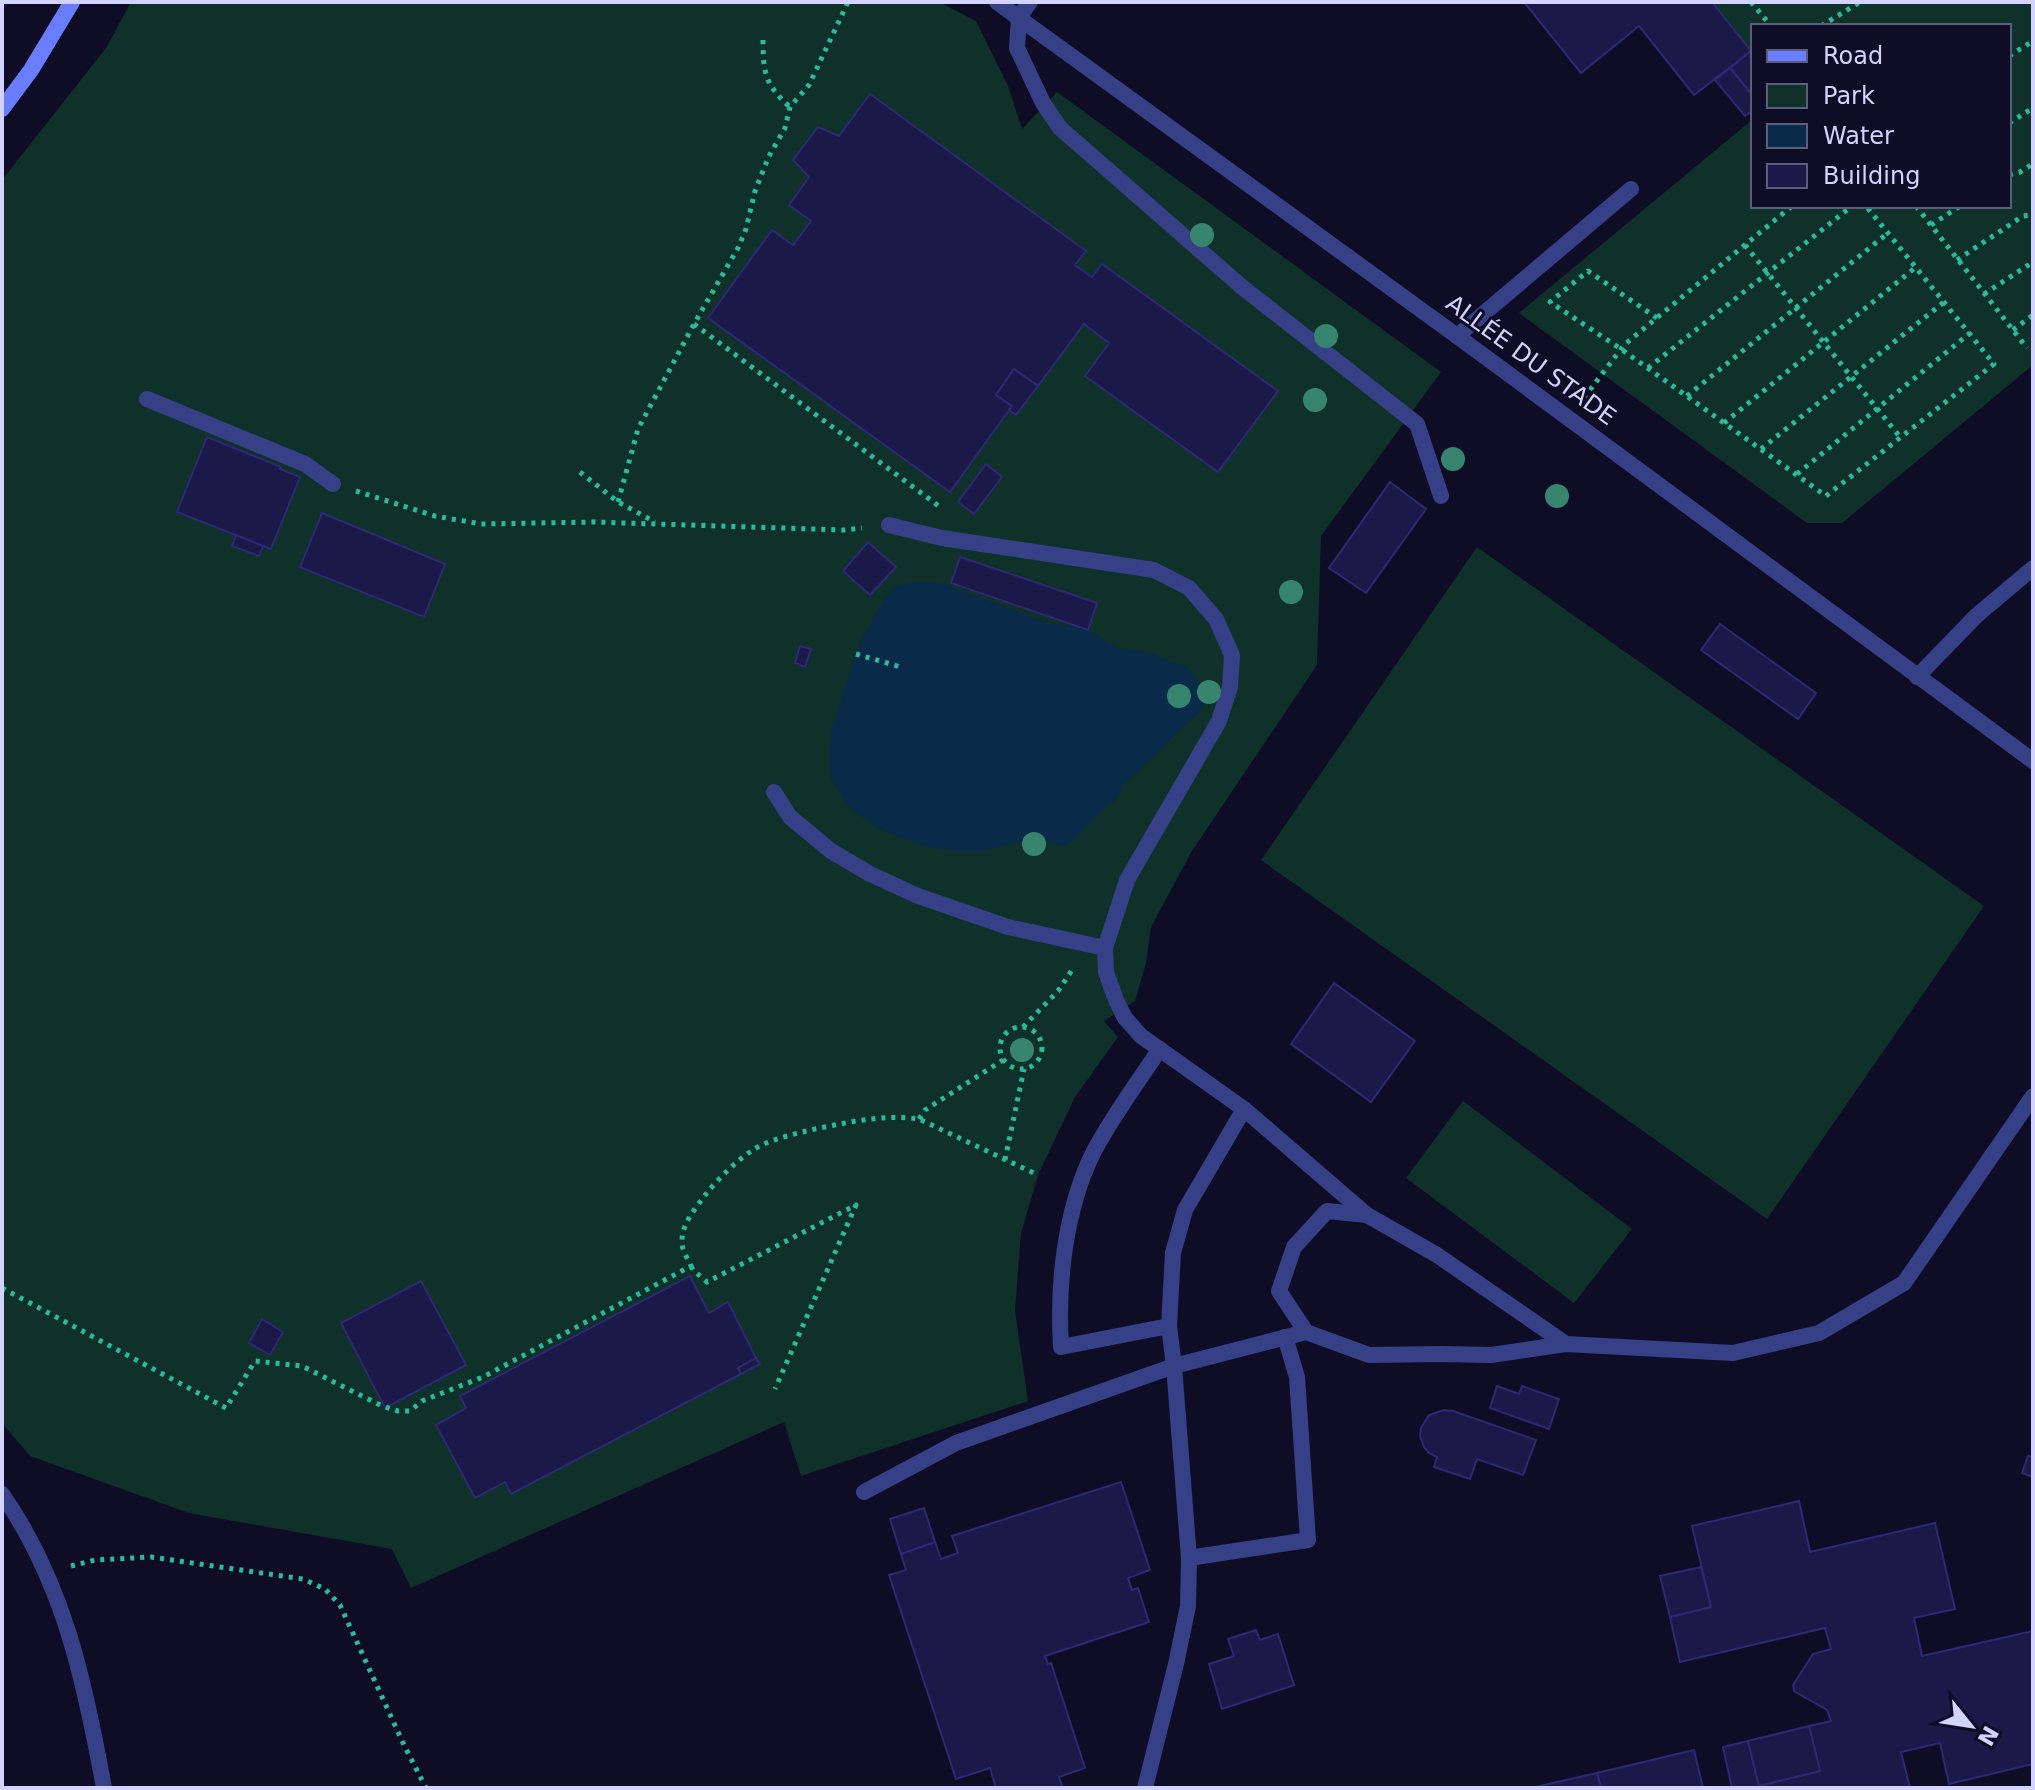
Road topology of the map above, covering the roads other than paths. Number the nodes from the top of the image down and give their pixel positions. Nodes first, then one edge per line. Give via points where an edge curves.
1 (72, 2) edge
2 (997, 2) edge
3 (1030, 2) edge
4 (1019, 17) junction
5 (2, 109) edge
6 (1631, 189) dead end
7 (1457, 336) junction
8 (147, 399) dead end
9 (333, 484) dead end
10 (1441, 496) dead end
11 (889, 525) road end
12 (2033, 568) edge
13 (1917, 677) junction
14 (2033, 761) edge
15 (774, 792) dead end
16 (1105, 948) junction
17 (1160, 1049) junction
18 (2033, 1096) edge
19 (1244, 1109) junction
20 (1367, 1215) junction
21 (1169, 1326) junction
22 (1306, 1332) junction
23 (1285, 1337) junction
24 (1566, 1344) junction
25 (1174, 1366) junction
26 (864, 1492) dead end
27 (2, 1494) edge
28 (1189, 1558) junction
29 (104, 1788) edge
30 (1145, 1788) edge

1 - 5 street
2 - 4 street, ALLÉE DU STADE
3 - 4 street
4 - 7 street, ALLÉE DU STADE
4 - 10 street via 1017,48 1060,128 1242,287 1417,424
6 - 7 street
7 - 13 street, ALLÉE DU STADE
8 - 9 street via 305,464
11 - 16 street via 1154,570 1189,588 1216,619 1232,655 1223,710 1127,880
12 - 13 street via 1976,616
13 - 14 street, ALLÉE DU STADE
15 - 16 street via 790,817 870,874 1008,927
16 - 17 street via 1106,972 1125,1018
17 - 19 street
17 - 21 street via 1093,1154 1078,1194 1063,1254 1061,1347
18 - 24 street via 1904,1283 1819,1333 1733,1353
19 - 20 street
19 - 21 street via 1185,1210 1173,1253
20 - 22 street via 1327,1211 1294,1247 1279,1291
20 - 24 street via 1437,1255
21 - 25 street
22 - 23 street
22 - 24 street via 1369,1355 1491,1355
23 - 25 street
23 - 28 street via 1297,1377 1308,1540
25 - 26 street via 956,1443
25 - 28 street
27 - 29 street via 47,1573 65,1620 88,1699
28 - 30 street via 1188,1606

